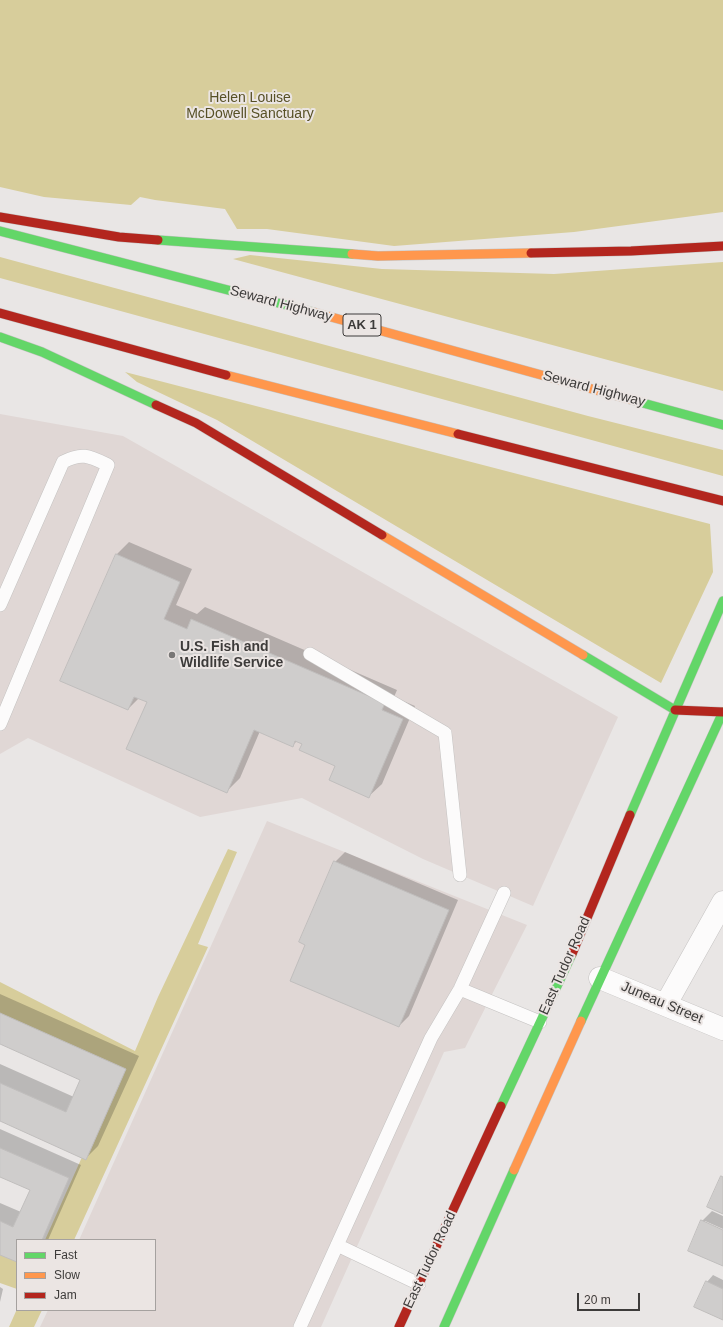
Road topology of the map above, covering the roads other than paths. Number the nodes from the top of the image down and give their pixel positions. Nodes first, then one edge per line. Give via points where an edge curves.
1 (0, 217) edge
2 (0, 232) edge
3 (723, 246) edge
4 (0, 313) edge
5 (0, 337) edge
6 (723, 424) edge
7 (723, 501) edge
8 (723, 601) edge
9 (0, 605) edge
10 (310, 654) dead end
11 (675, 710) junction
12 (723, 712) edge
13 (1, 718) edge
14 (460, 875) dead end
15 (504, 893) dead end
16 (723, 902) edge
17 (600, 978) junction
18 (460, 989) junction
19 (666, 1004) junction
20 (540, 1022) junction
21 (723, 1029) edge
22 (337, 1245) junction
23 (419, 1284) junction
24 (300, 1327) edge
25 (399, 1327) edge
26 (444, 1327) edge

1 - 3 main road via 119,237 378,256 631,251
2 - 6 main road, Seward Highway / AK 1 via 320,314
4 - 7 main road via 169,360
5 - 11 main road via 42,352 196,423
8 - 11 main road, East Tudor Road
9 - 13 lane via 62,462 87,455 108,465
10 - 14 lane via 445,733
11 - 12 main road
11 - 20 main road, East Tudor Road via 584,927
12 - 17 main road
15 - 18 lane
16 - 19 street
17 - 19 street, Juneau Street
17 - 26 main road
18 - 20 lane
18 - 22 lane via 431,1038
19 - 21 street, Juneau Street
20 - 23 main road, East Tudor Road
22 - 23 lane
22 - 24 lane
23 - 25 main road, East Tudor Road

